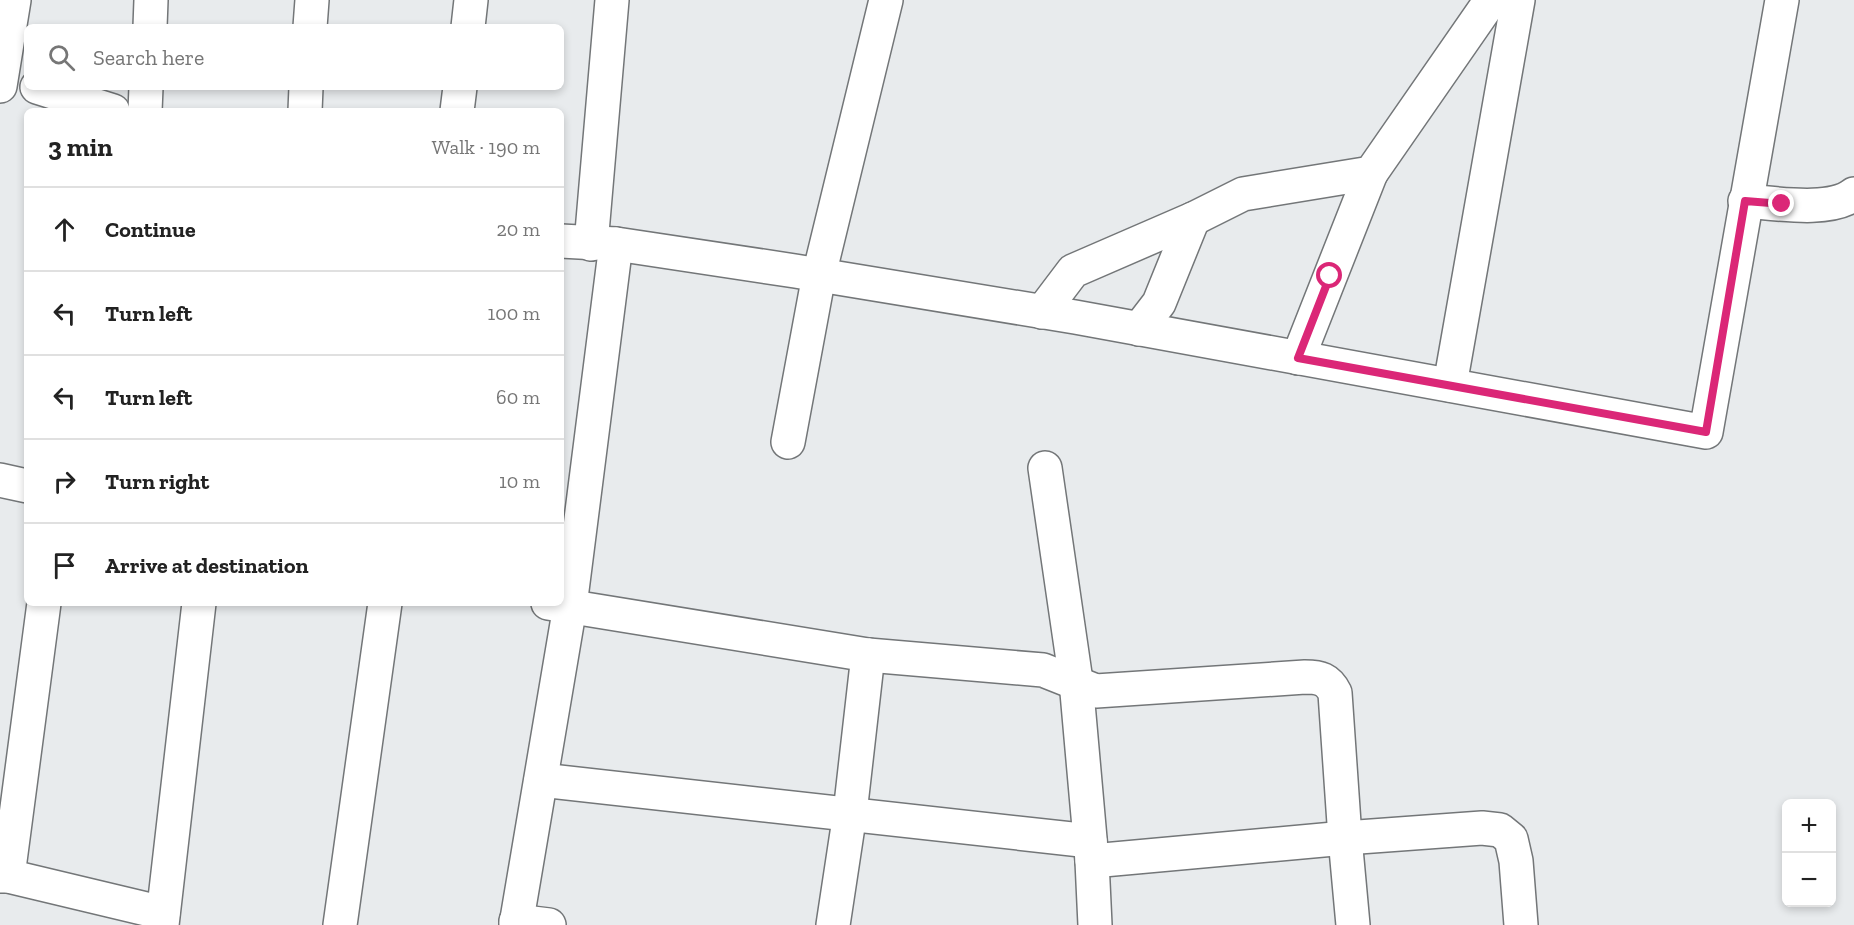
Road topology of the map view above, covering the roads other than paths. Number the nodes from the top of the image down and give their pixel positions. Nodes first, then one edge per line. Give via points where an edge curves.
1 (14, 0) edge
2 (151, 0) edge
3 (312, 0) edge
4 (471, 0) edge
5 (612, 0) edge
6 (886, 0) edge
7 (1491, 0) edge
8 (1518, 0) edge
9 (1782, 0) edge
10 (150, 24) edge
11 (310, 24) edge
12 (468, 24) edge
13 (7, 80) edge
14 (46, 90) edge
15 (147, 90) edge
16 (306, 90) edge
17 (460, 90) edge
18 (103, 108) edge
19 (145, 108) edge
20 (305, 108) edge
21 (457, 108) edge
22 (1371, 173) junction
23 (1854, 194) edge
24 (1745, 201) junction
25 (1193, 219) junction
26 (589, 243) edge
27 (819, 275) junction
28 (1042, 312) junction
29 (1139, 329) junction
30 (1298, 358) junction
31 (1450, 385) junction
32 (788, 442) dead end
33 (1045, 468) dead end
34 (0, 480) edge
35 (24, 485) edge
36 (564, 545) edge
37 (44, 606) edge
38 (199, 606) edge
39 (385, 606) edge
40 (559, 606) edge
41 (564, 606) edge
42 (868, 655) junction
43 (1076, 681) junction
44 (541, 780) junction
45 (850, 813) junction
46 (1345, 838) junction
47 (1091, 851) junction
48 (4, 876) edge
49 (163, 919) edge
50 (516, 923) edge
51 (340, 925) edge
52 (549, 925) edge
53 (833, 925) edge
54 (1095, 925) edge
55 (1353, 925) edge
56 (1521, 925) edge

1 - 13 street
2 - 10 street
3 - 11 street
4 - 12 street
5 - 26 street
6 - 27 street
7 - 22 street
8 - 31 street
9 - 24 street
14 - 18 street
15 - 19 street
16 - 20 street
17 - 21 street
22 - 25 street via 1243,194
22 - 30 street
23 - 24 street via 1838,203 1819,206
24 - 31 street via 1706,432
25 - 28 street via 1073,271
25 - 29 street via 1160,303
26 - 27 street
26 - 36 street
27 - 28 street
27 - 32 street
28 - 29 street
29 - 30 street
30 - 31 street
33 - 43 street
34 - 35 street
37 - 48 street
38 - 49 street
39 - 51 street
40 - 44 street
41 - 42 street
42 - 43 street via 1043,670
42 - 45 street
43 - 46 street via 1096,691 1324,679 1335,693
43 - 47 street
44 - 45 street
44 - 50 street
45 - 47 street
45 - 53 street
46 - 47 street
46 - 55 street
46 - 56 street via 1500,830 1511,839 1516,861
47 - 54 street
48 - 49 street
50 - 52 street

